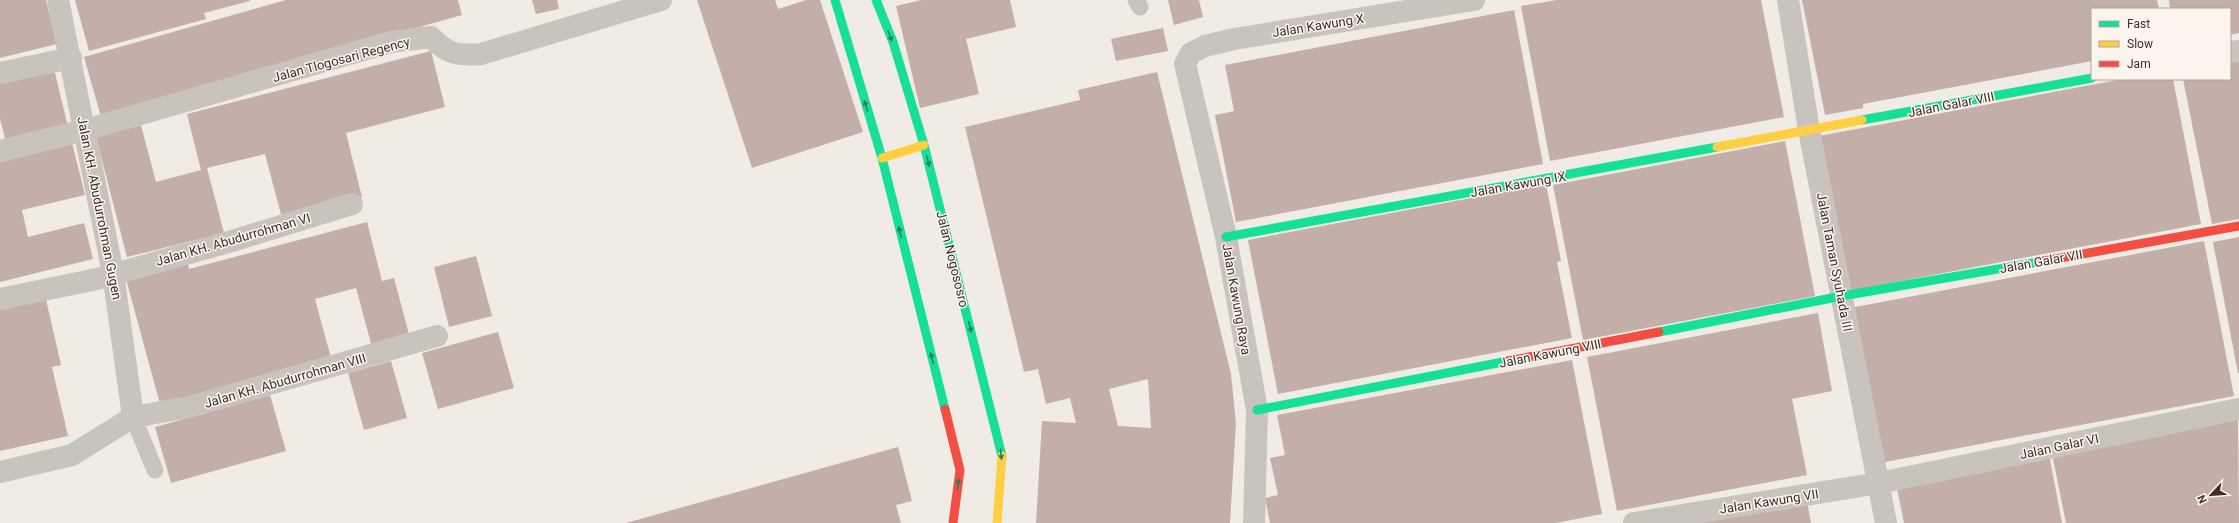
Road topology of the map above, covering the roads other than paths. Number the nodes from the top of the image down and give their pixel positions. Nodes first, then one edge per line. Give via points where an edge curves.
1 (58, 0) edge
2 (661, 0) edge
3 (835, 0) edge
4 (876, 0) edge
5 (1474, 0) edge
6 (1788, 0) edge
7 (71, 58) junction
8 (0, 73) edge
9 (1188, 78) joint
10 (2091, 78) edge
11 (85, 130) junction
12 (1809, 130) junction
13 (924, 145) junction
14 (0, 151) edge
15 (882, 158) junction
16 (352, 204) dead end
17 (2239, 226) edge
18 (1226, 237) junction
19 (114, 273) junction
20 (1842, 296) junction
21 (0, 299) edge
22 (437, 336) dead end
23 (2239, 409) edge
24 (1257, 410) junction
25 (133, 417) junction
26 (156, 470) dead end
27 (0, 472) edge
28 (1879, 483) junction
29 (953, 523) edge
30 (997, 523) edge
31 (1254, 523) edge
32 (1634, 523) edge
33 (1886, 523) edge

1 - 7 street, Jalan KH. Abudurrohman Gugen
2 - 11 street, Jalan Tlogosari Regency via 481,54 463,55 444,50 431,37 392,42
15 -> 3 street
4 -> 13 street, Jalan Nogososro via 893,42
5 - 9 street, Jalan Kawung X via 1234,39 1205,46 1191,53 1185,64
6 - 12 street, Jalan Taman Syuhada III
7 - 8 street
7 - 11 street, Jalan KH. Abudurrohman Gugen
9 - 18 street, Jalan Kawung Raya
10 - 12 street, Jalan Galar VIII
11 - 14 street
11 - 19 street, Jalan KH. Abudurrohman Gugen
12 - 18 street, Jalan Kawung IX
12 - 20 street, Jalan Taman Syuhada III
13 - 15 street
13 -> 30 street, Jalan Nogososro via 1002,454
29 -> 15 street via 960,470
16 - 19 street, Jalan KH. Abudurrohman VI via 232,241
17 - 20 street, Jalan Galar VII
18 - 24 street, Jalan Kawung Raya
19 - 21 street, Jalan KH. Abudurrohman VI via 97,279
19 - 25 street, Jalan KH. Abudurrohman Gugen
20 - 24 street, Jalan Kawung VIII
20 - 28 street, Jalan Taman Syuhada III
22 - 25 street, Jalan KH. Abudurrohman VIII via 189,407
23 - 28 street, Jalan Galar VI
24 - 31 street, Jalan Kawung Raya
25 - 26 lane
25 - 27 street via 72,455
28 - 32 street, Jalan Kawung VII
28 - 33 street, Jalan Taman Syuhada III

